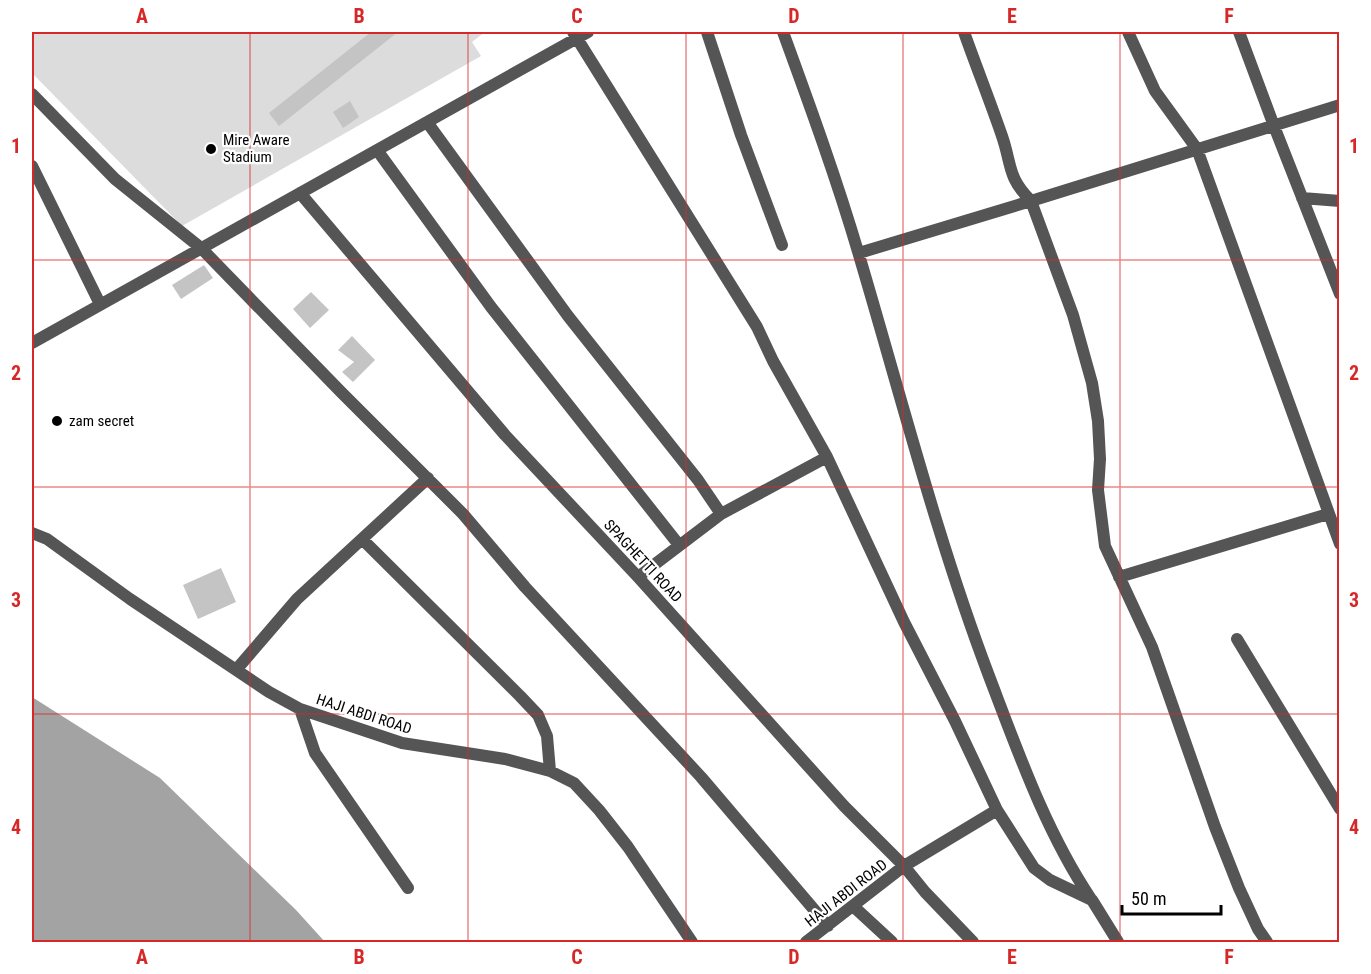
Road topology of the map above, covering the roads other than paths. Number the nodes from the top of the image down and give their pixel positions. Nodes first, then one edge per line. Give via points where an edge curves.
1 (588, 32) edge
2 (707, 32) edge
3 (783, 32) edge
4 (964, 32) edge
5 (1128, 32) edge
6 (1239, 32) edge
7 (575, 35) edge
8 (32, 94) edge
9 (1340, 105) edge
10 (427, 122) junction
11 (1274, 126) junction
12 (1197, 148) junction
13 (377, 150) junction
14 (32, 166) edge
15 (300, 193) junction
16 (1302, 198) junction
17 (1031, 201) junction
18 (1340, 201) edge
19 (782, 245) dead end
20 (201, 248) junction
21 (859, 253) junction
22 (1340, 294) edge
23 (100, 304) junction
24 (32, 343) edge
25 (827, 457) junction
26 (428, 478) junction
27 (721, 514) junction
28 (1328, 514) junction
29 (32, 533) edge
30 (362, 539) junction
31 (1340, 544) edge
32 (679, 545) junction
33 (638, 577) junction
34 (1119, 578) junction
35 (1237, 639) dead end
36 (236, 670) junction
37 (300, 709) junction
38 (550, 771) junction
39 (997, 810) junction
40 (1340, 810) edge
41 (904, 866) junction
42 (408, 888) dead end
43 (1092, 900) junction
44 (853, 906) junction
45 (828, 926) junction
46 (692, 942) edge
47 (806, 942) edge
48 (892, 942) edge
49 (973, 942) edge
50 (1118, 942) edge
51 (1267, 942) edge

1 - 7 street
2 - 19 street
3 - 21 street
4 - 17 street via 1011,173
5 - 12 street via 1155,91
6 - 11 street
7 - 10 street
7 - 25 street via 757,327
8 - 20 street via 115,179
9 - 11 street
10 - 13 street
10 - 27 street via 561,306
11 - 12 street
11 - 16 street
12 - 17 street
12 - 28 street
13 - 15 street
13 - 32 street via 491,307
14 - 23 street
15 - 20 street
15 - 33 street, SPAGHETTI ROAD via 505,435
16 - 18 street
16 - 22 street
17 - 21 street
17 - 34 street via 1073,315 1092,384 1098,421 1100,513 1105,546
20 - 23 street
20 - 26 street
21 - 43 street via 962,602 1036,796 1070,867
23 - 24 street
25 - 27 street
25 - 39 street
26 - 30 street
26 - 45 street via 701,777
27 - 32 street
28 - 31 street
28 - 34 street
29 - 36 street, HAJI ABDI ROAD via 47,539
30 - 36 street via 297,599
30 - 38 street via 538,716 548,736
32 - 33 street
33 - 41 street, SPAGHETTI ROAD via 844,806
34 - 51 street via 1152,647 1227,857
35 - 40 street
36 - 37 street, HAJI ABDI ROAD
37 - 38 street, HAJI ABDI ROAD via 402,743 505,759
37 - 42 street via 315,753
38 - 46 street, HAJI ABDI ROAD via 574,783 598,810
39 - 41 street, HAJI ABDI ROAD
39 - 43 street via 1038,872
41 - 44 street, HAJI ABDI ROAD
41 - 49 street, SPAGHETTI ROAD
43 - 50 street
44 - 45 street, HAJI ABDI ROAD
44 - 48 street
45 - 47 street, HAJI ABDI ROAD

